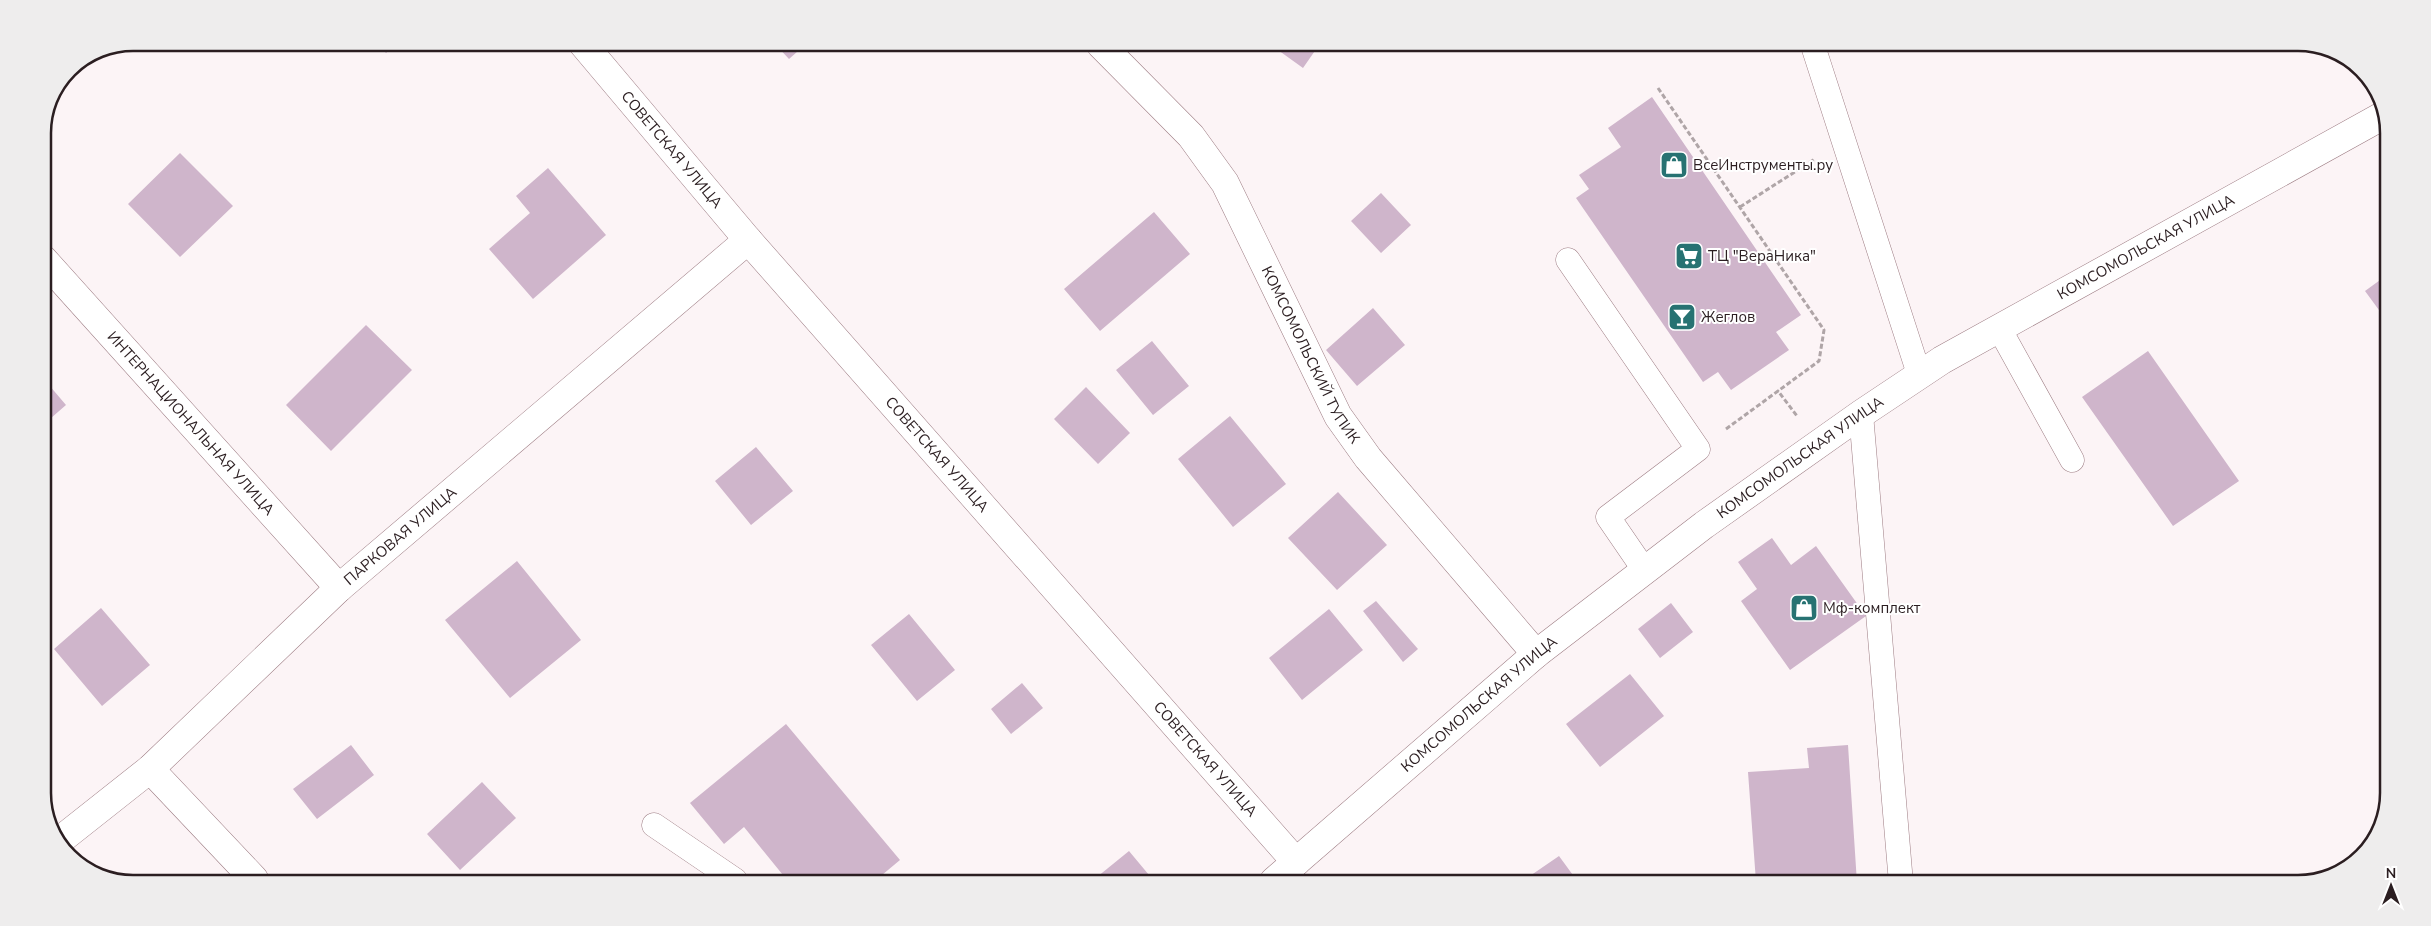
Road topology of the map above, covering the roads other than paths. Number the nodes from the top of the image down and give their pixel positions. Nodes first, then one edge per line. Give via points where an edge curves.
1 (589, 51) edge
2 (1108, 51) edge
3 (1815, 51) edge
4 (2378, 118) edge
5 (748, 240) junction
6 (1568, 260) dead end
7 (51, 268) edge
8 (1999, 328) junction
9 (1919, 374) junction
10 (1861, 414) junction
11 (2072, 460) dead end
12 (1645, 571) junction
13 (339, 588) junction
14 (1536, 654) junction
15 (150, 769) junction
16 (654, 825) dead end
17 (64, 837) edge
18 (1296, 862) junction
19 (250, 875) edge
20 (728, 875) edge
21 (1281, 875) edge
22 (1900, 875) edge

1 - 5 street, СОВЕТСКАЯ УЛИЦА
2 - 14 street, КОМСОМОЛЬСКИЙ ТУПИК via 1191,136 1225,183 1338,416 1368,458
3 - 9 lane
4 - 8 street, КОМСОМОЛЬСКАЯ УЛИЦА
5 - 13 street, ПАРКОВАЯ УЛИЦА
5 - 18 street, СОВЕТСКАЯ УЛИЦА
6 - 12 lane via 1698,449 1608,517
7 - 13 street, ИНТЕРНАЦИОНАЛЬНАЯ УЛИЦА
8 - 9 street, КОМСОМОЛЬСКАЯ УЛИЦА
8 - 11 lane
9 - 10 street, КОМСОМОЛЬСКАЯ УЛИЦА
10 - 12 street, КОМСОМОЛЬСКАЯ УЛИЦА via 1704,525
10 - 22 lane
12 - 14 street, КОМСОМОЛЬСКАЯ УЛИЦА
13 - 15 street, ПАРКОВАЯ УЛИЦА
14 - 18 street, КОМСОМОЛЬСКАЯ УЛИЦА
15 - 17 street, ПАРКОВАЯ УЛИЦА
15 - 19 street
16 - 20 lane
18 - 21 street, КОМСОМОЛЬСКАЯ УЛИЦА

